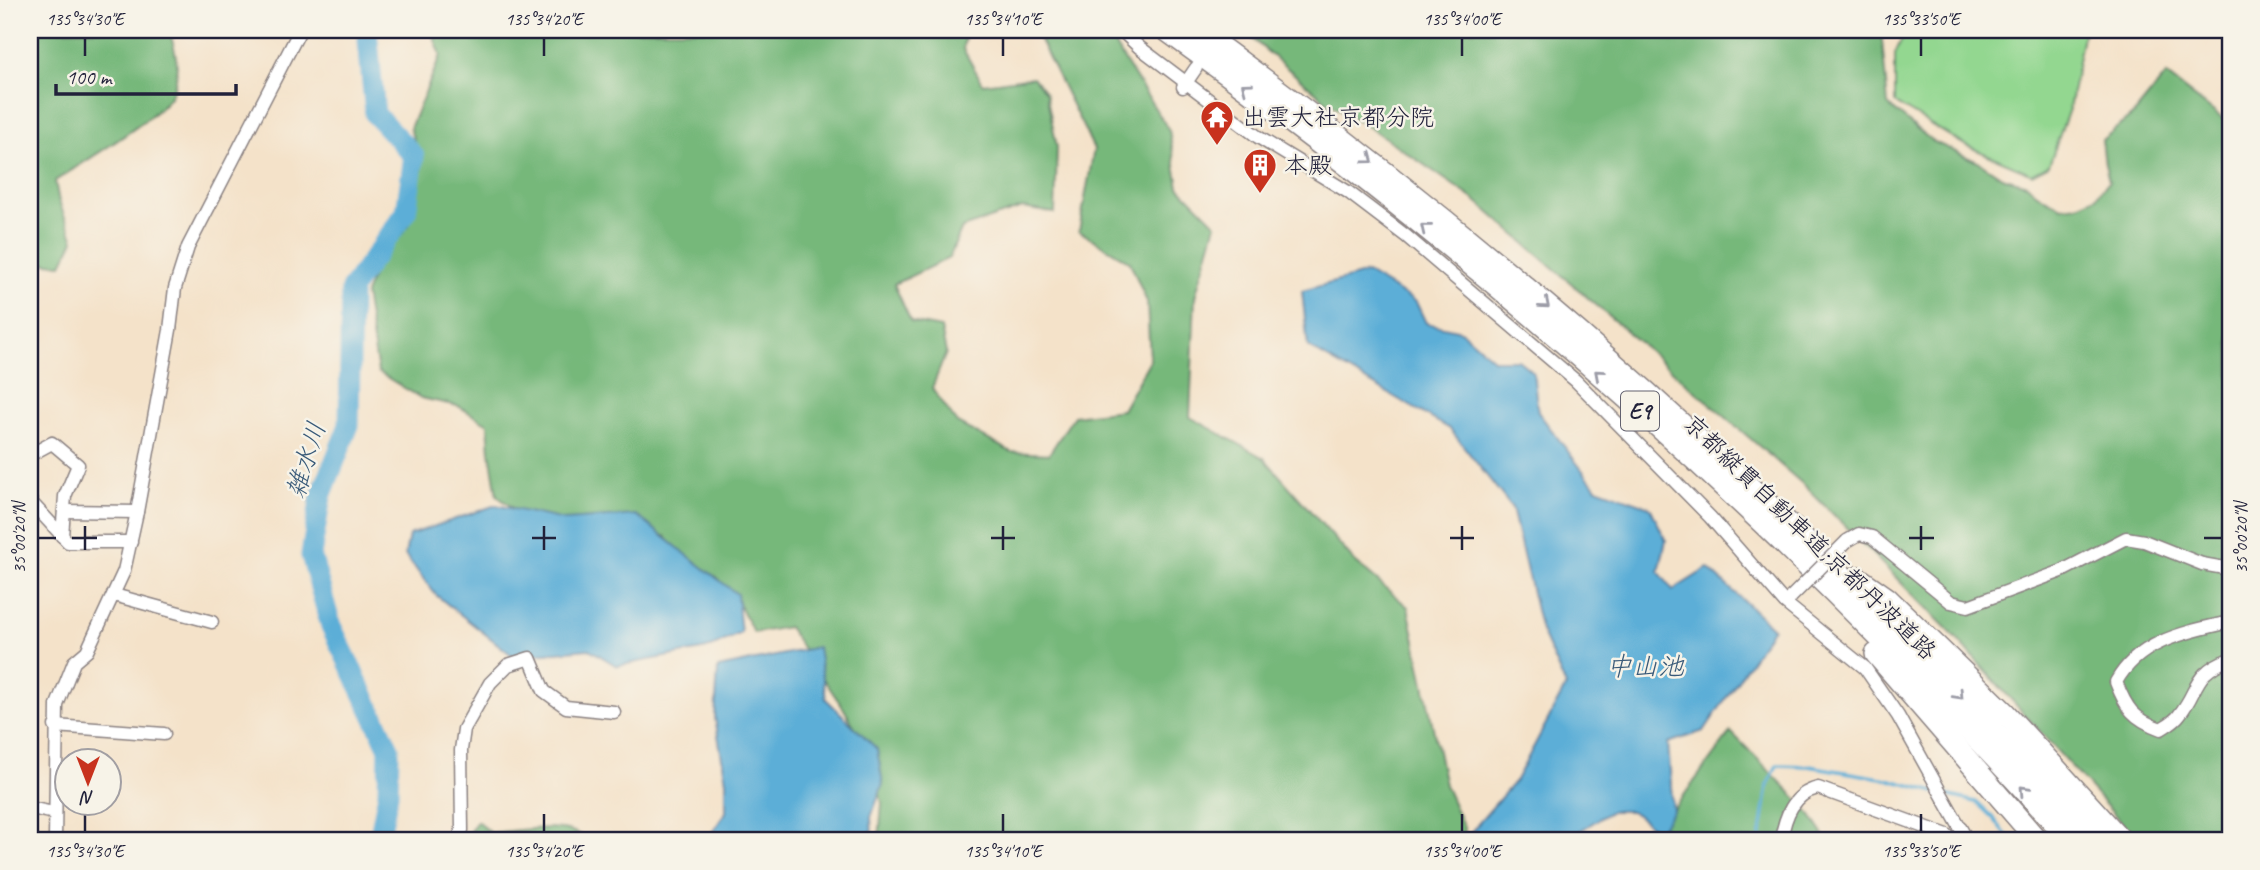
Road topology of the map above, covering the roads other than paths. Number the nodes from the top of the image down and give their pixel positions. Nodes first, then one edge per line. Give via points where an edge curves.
1 (300, 30) edge
2 (1121, 30) edge
3 (1166, 30) edge
4 (1197, 30) edge
5 (1196, 68) dead end
6 (1184, 85) junction
7 (1682, 449) junction
8 (30, 455) edge
9 (30, 501) edge
10 (64, 511) junction
11 (137, 512) junction
12 (62, 536) junction
13 (131, 542) junction
14 (1806, 542) junction
15 (2230, 569) edge
16 (114, 595) junction
17 (1788, 600) junction
18 (212, 622) dead end
19 (2230, 622) edge
20 (2230, 659) edge
21 (614, 712) dead end
22 (55, 726) junction
23 (164, 734) dead end
24 (55, 748) edge
25 (30, 808) edge
26 (52, 813) edge
27 (54, 818) edge
28 (55, 840) edge
29 (458, 840) edge
30 (1781, 840) edge
31 (1952, 840) edge
32 (1967, 840) edge
33 (2037, 840) edge
34 (2070, 840) edge
35 (2094, 840) edge
36 (2121, 840) edge

1 - 11 street via 188,247 176,288
2 - 6 street
7 -> 3 highway, 京都縦貫自動車道;京都丹波道路 / E9 via 1521,306 1369,182
4 -> 14 highway, 京都縦貫自動車道;京都丹波道路 / E9 via 1398,181 1532,293
5 - 6 street
6 - 17 street via 1348,192 1518,330 1576,381
7 - 33 highway via 1854,629
34 -> 7 highway, 京都縦貫自動車道;京都丹波道路 / E9 via 1903,663
8 - 10 street via 52,443 78,465
9 - 12 street
10 - 11 street
10 - 12 street
11 - 13 street
12 - 13 street via 68,542
13 - 16 street
14 -> 35 highway, 京都縦貫自動車道;京都丹波道路 / E9 via 1934,668
14 - 36 highway via 1887,598 2006,713
15 - 17 street, bridge via 2126,538 2062,571 1968,606 1951,602 1871,537 1859,534
16 - 18 street
16 - 22 street via 86,651 74,662 57,705
17 - 32 street via 1865,668 1898,716
19 - 20 street via 2154,644 2125,666 2116,682 2124,704 2143,723 2161,729 2178,717 2212,665
21 - 29 street via 566,708 544,691 530,658 508,665 490,683 464,729
22 - 23 street
22 - 24 street
25 - 26 street
27 - 28 street
30 - 31 street via 1798,797 1818,788

